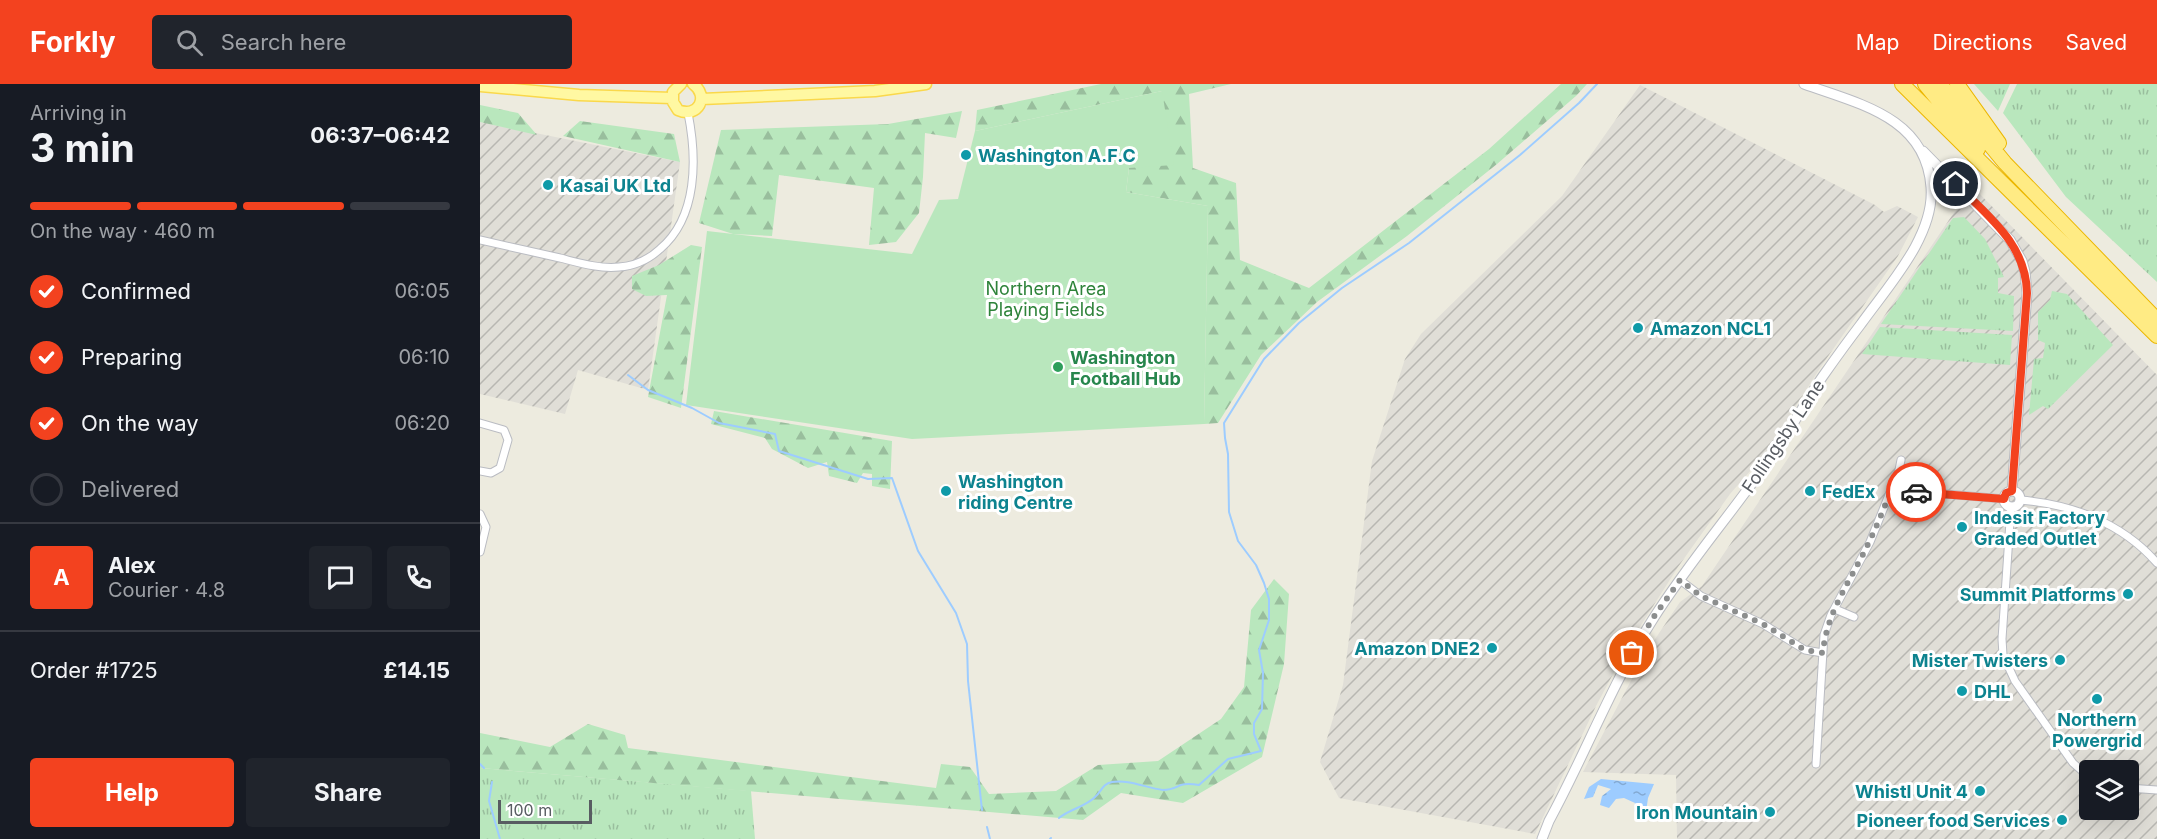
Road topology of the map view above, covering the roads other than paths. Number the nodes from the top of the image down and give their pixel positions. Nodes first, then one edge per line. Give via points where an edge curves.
1 (681, 84) edge
2 (693, 84) edge
3 (926, 84) edge
4 (1804, 84) edge
5 (1902, 84) edge
6 (1925, 84) edge
7 (1940, 84) edge
8 (1957, 84) edge
9 (480, 86) edge
10 (672, 98) junction
11 (702, 99) junction
12 (688, 113) junction
13 (1922, 149) junction
14 (2044, 215) junction
15 (480, 240) edge
16 (2157, 320) edge
17 (2157, 336) edge
18 (480, 423) edge
19 (1901, 459) dead end
20 (480, 471) edge
21 (1893, 486) junction
22 (2012, 491) junction
23 (2004, 499) junction
24 (2020, 500) junction
25 (2012, 507) junction
26 (480, 514) edge
27 (480, 552) edge
28 (2157, 563) edge
29 (1680, 580) junction
30 (1835, 609) junction
31 (1854, 617) dead end
32 (1823, 653) junction
33 (1816, 764) dead end
34 (2079, 768) edge
35 (2139, 789) edge
36 (2157, 790) edge
37 (1542, 839) edge

1 - 10 main road
2 - 11 main road
3 - 11 main road via 875,91
4 - 13 street, Follingsby Lane via 1883,114
5 - 14 highway
6 - 14 highway via 1977,147
7 - 14 highway
8 - 14 highway
9 - 10 main road
10 - 12 main road via 678,110
11 - 12 main road via 697,109
12 - 15 street via 693,149 686,212 679,229 650,258 620,267 599,267
13 - 22 street via 2010,240 2025,272 2027,293
13 - 29 street, Follingsby Lane via 1931,197 1922,234 1823,376 1779,447
14 - 16 highway
14 - 17 highway
18 - 20 street via 504,430 508,440 500,468 491,473
19 - 21 street
21 - 23 street
21 - 30 street via 1870,542
22 - 23 street
22 - 24 street
23 - 25 street
24 - 25 street
24 - 28 street via 2066,507 2097,519 2128,537
25 - 34 street via 2003,655 2015,681
26 - 27 street via 486,527
29 - 32 street via 1701,596 1763,624 1805,650
29 - 37 street, Follingsby Lane via 1632,653
30 - 31 street
30 - 32 street via 1824,635
32 - 33 street
35 - 36 street

